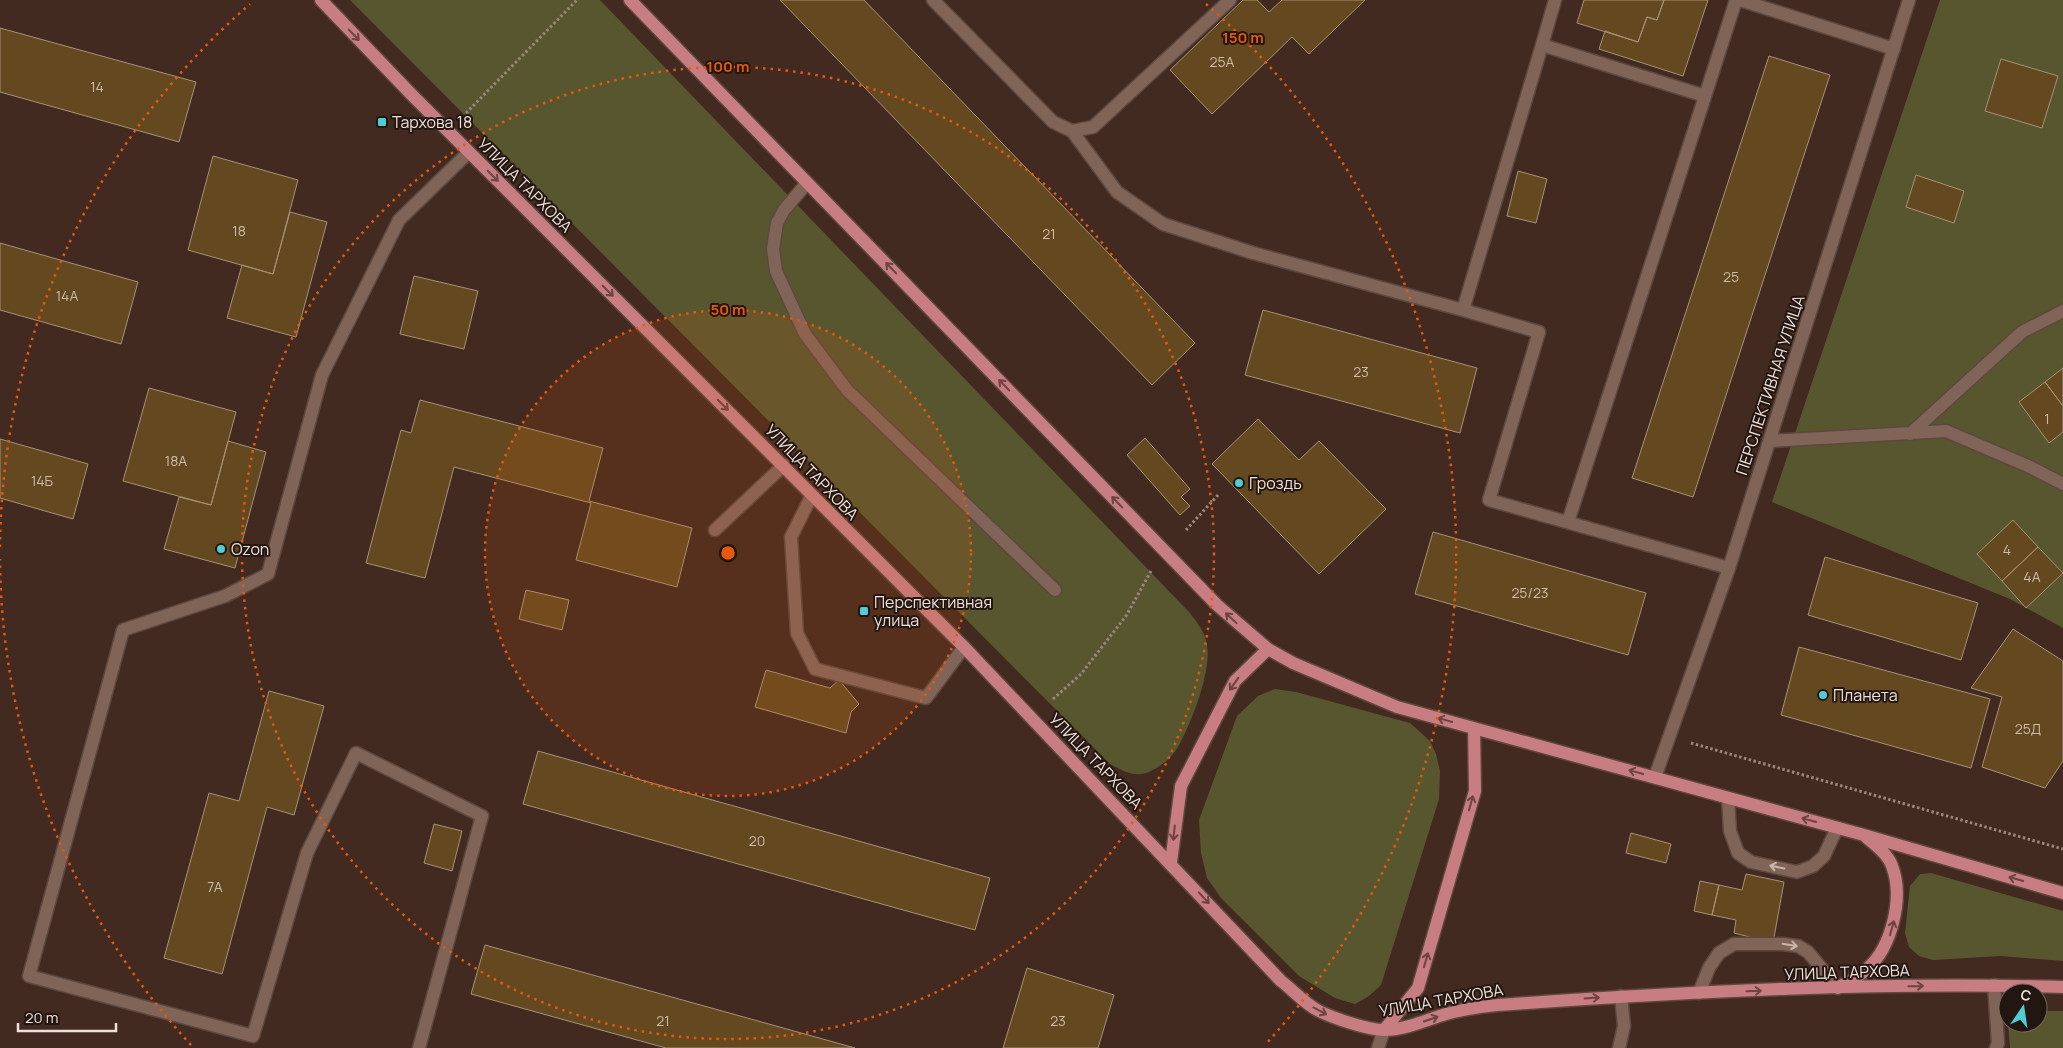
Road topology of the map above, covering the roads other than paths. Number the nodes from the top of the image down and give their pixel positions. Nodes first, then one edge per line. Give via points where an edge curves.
1 (321, 0) edge
2 (630, 0) edge
3 (933, 0) edge
4 (1230, 0) edge
5 (1555, 0) edge
6 (1736, 0) edge
7 (1740, 0) edge
8 (1909, 0) edge
9 (1542, 45) junction
10 (1894, 49) junction
11 (1705, 96) junction
12 (1072, 131) junction
13 (469, 152) junction
14 (807, 182) junction
15 (1463, 310) junction
16 (2063, 311) edge
17 (1910, 434) junction
18 (1770, 441) junction
19 (784, 466) junction
20 (2063, 484) edge
21 (812, 495) junction
22 (1568, 522) junction
23 (715, 530) dead end
24 (1729, 568) junction
25 (1055, 590) dead end
26 (964, 647) junction
27 (1268, 649) junction
28 (1474, 728) junction
29 (1655, 778) junction
30 (1728, 798) junction
31 (1838, 828) junction
32 (1864, 835) junction
33 (1171, 862) junction
34 (2063, 893) edge
35 (1994, 985) junction
36 (1838, 988) junction
37 (2063, 988) edge
38 (1699, 993) junction
39 (1621, 996) junction
40 (1384, 1030) junction
41 (419, 1048) edge
42 (1378, 1048) edge
43 (1619, 1048) edge
44 (1996, 1048) edge

1 -> 13 main road, УЛИЦА ТАРХОВА
2 - 14 main road
3 - 12 street via 1053,122
4 - 12 street via 1093,127
5 - 9 street
6 - 11 street
7 - 10 street
8 - 10 street, ПЕРСПЕКТИВНАЯ УЛИЦА
9 - 11 street
9 - 15 street
10 - 18 street, ПЕРСПЕКТИВНАЯ УЛИЦА
11 - 22 street
12 - 15 street via 1118,192 1163,224 1252,253
13 -> 19 main road, УЛИЦА ТАРХОВА
13 - 41 street via 399,220 322,375 268,574 225,596 124,630 29,976 252,1036 307,853 356,753 482,816
14 - 25 street via 776,223 773,249 776,271 806,334 847,390
27 -> 14 main road via 1217,605
15 - 22 street via 1539,332 1489,500
16 - 17 street via 2022,332
17 - 18 street
17 - 20 street via 1946,431
18 - 24 street, ПЕРСПЕКТИВНАЯ УЛИЦА
19 - 21 main road, УЛИЦА ТАРХОВА
19 - 23 street
21 - 26 main road, УЛИЦА ТАРХОВА
21 - 26 street via 791,537 798,633 815,669 926,698
22 - 24 street
24 - 29 street, ПЕРСПЕКТИВНАЯ УЛИЦА
26 - 33 main road, УЛИЦА ТАРХОВА
28 -> 27 main road via 1397,707 1293,663
27 -> 33 main road via 1235,681 1181,786
29 -> 28 main road
40 -> 28 main road via 1418,988 1474,791
29 - 30 main road
31 -> 30 main road
31 -> 30 street via 1824,856 1813,866 1797,872 1751,862 1738,852 1730,831
31 - 32 main road
34 -> 32 main road
36 -> 32 main road via 1867,969 1881,952 1896,912 1892,865
33 -> 40 main road, УЛИЦА ТАРХОВА via 1281,980 1318,1011 1350,1023
36 -> 35 main road, УЛИЦА ТАРХОВА
35 - 37 main road, УЛИЦА ТАРХОВА
35 - 44 street
38 -> 36 main road, УЛИЦА ТАРХОВА
38 -> 36 street via 1718,953 1734,944 1798,946 1808,952
38 - 39 main road, УЛИЦА ТАРХОВА
40 -> 39 main road, УЛИЦА ТАРХОВА via 1488,1006
39 - 43 street via 1624,1026
40 - 42 street

